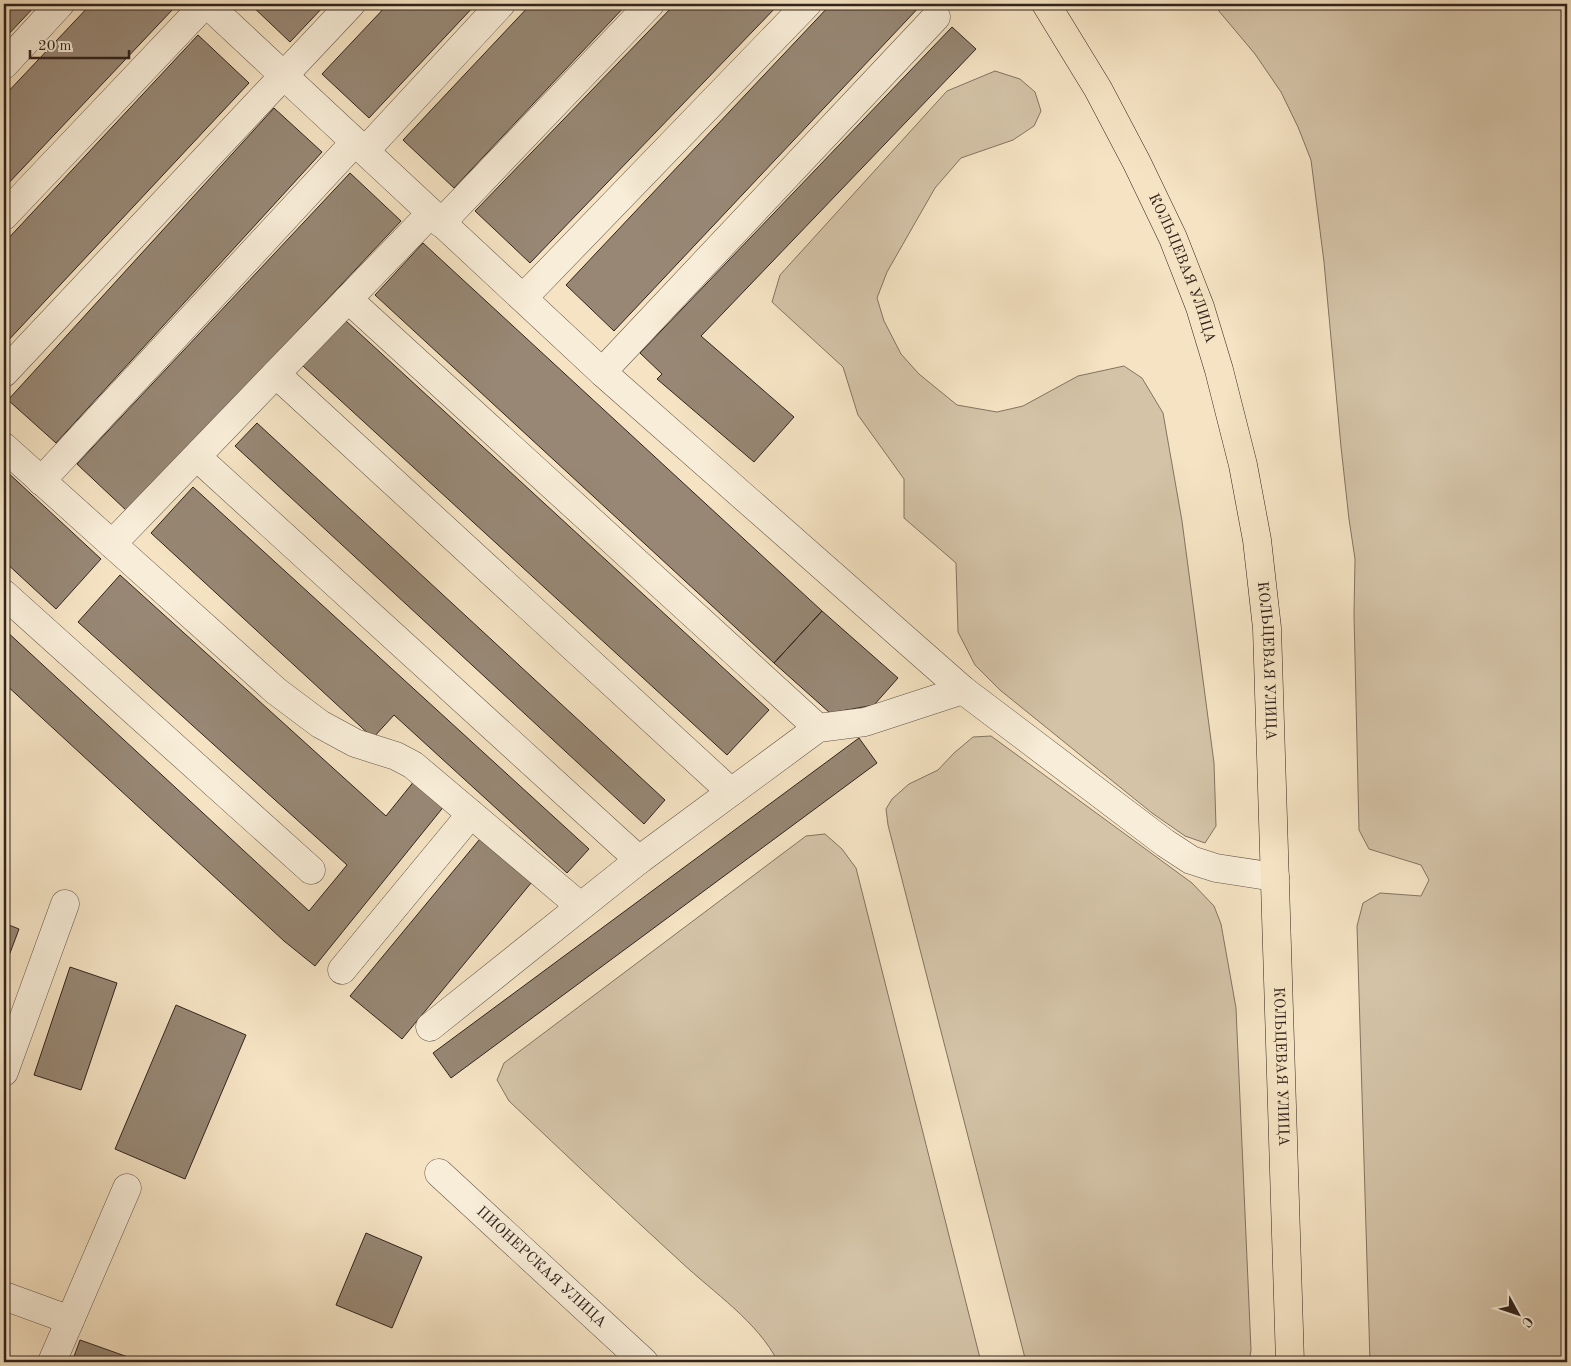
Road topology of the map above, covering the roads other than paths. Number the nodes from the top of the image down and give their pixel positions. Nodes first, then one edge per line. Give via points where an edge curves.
1 (60, 4) edge
2 (206, 4) edge
3 (351, 4) edge
4 (501, 4) edge
5 (650, 4) edge
6 (807, 4) edge
7 (1046, 4) edge
8 (936, 17) dead end
9 (4, 65) edge
10 (283, 75) junction
11 (360, 146) junction
12 (4, 216) edge
13 (436, 218) junction
14 (523, 298) junction
15 (348, 299) junction
16 (602, 372) junction
17 (4, 373) edge
18 (276, 374) junction
19 (4, 446) edge
20 (197, 457) junction
21 (41, 481) junction
22 (112, 544) junction
23 (4, 594) edge
24 (963, 690) junction
25 (818, 728) junction
26 (731, 792) junction
27 (472, 814) junction
28 (639, 860) junction
29 (311, 870) dead end
30 (1275, 877) junction
31 (65, 904) dead end
32 (580, 906) junction
33 (342, 970) dead end
34 (430, 1027) dead end
35 (4, 1072) edge
36 (438, 1173) dead end
37 (127, 1188) dead end
38 (4, 1296) edge
39 (70, 1320) junction
40 (52, 1362) edge
41 (644, 1362) edge
42 (1290, 1362) edge

1 - 9 street
2 - 10 street
2 - 12 street
3 - 10 street
4 - 11 street
5 - 13 street
6 - 14 street
7 - 30 highway, КОЛЬЦЕВАЯ УЛИЦА via 1098,89 1173,238 1200,307 1219,370 1243,465 1257,540 1266,618
8 - 16 street
10 - 11 street
10 - 17 street
11 - 13 street
11 - 21 street
13 - 14 street
13 - 15 street
14 - 16 street
15 - 18 street
15 - 25 street
16 - 24 street
18 - 20 street
18 - 26 street
19 - 21 street
20 - 22 street
20 - 28 street
21 - 22 street
22 - 27 street via 263,680 320,724 355,743 413,765
23 - 29 street
24 - 25 street via 865,722
24 - 30 street via 1191,860 1216,868
25 - 26 street
26 - 28 street
27 - 32 street
27 - 33 street
28 - 32 street
30 - 42 highway, КОЛЬЦЕВАЯ УЛИЦА
31 - 35 street
32 - 34 street
36 - 41 street, ПИОНЕРСКАЯ УЛИЦА
37 - 39 street
38 - 39 street
39 - 40 street

